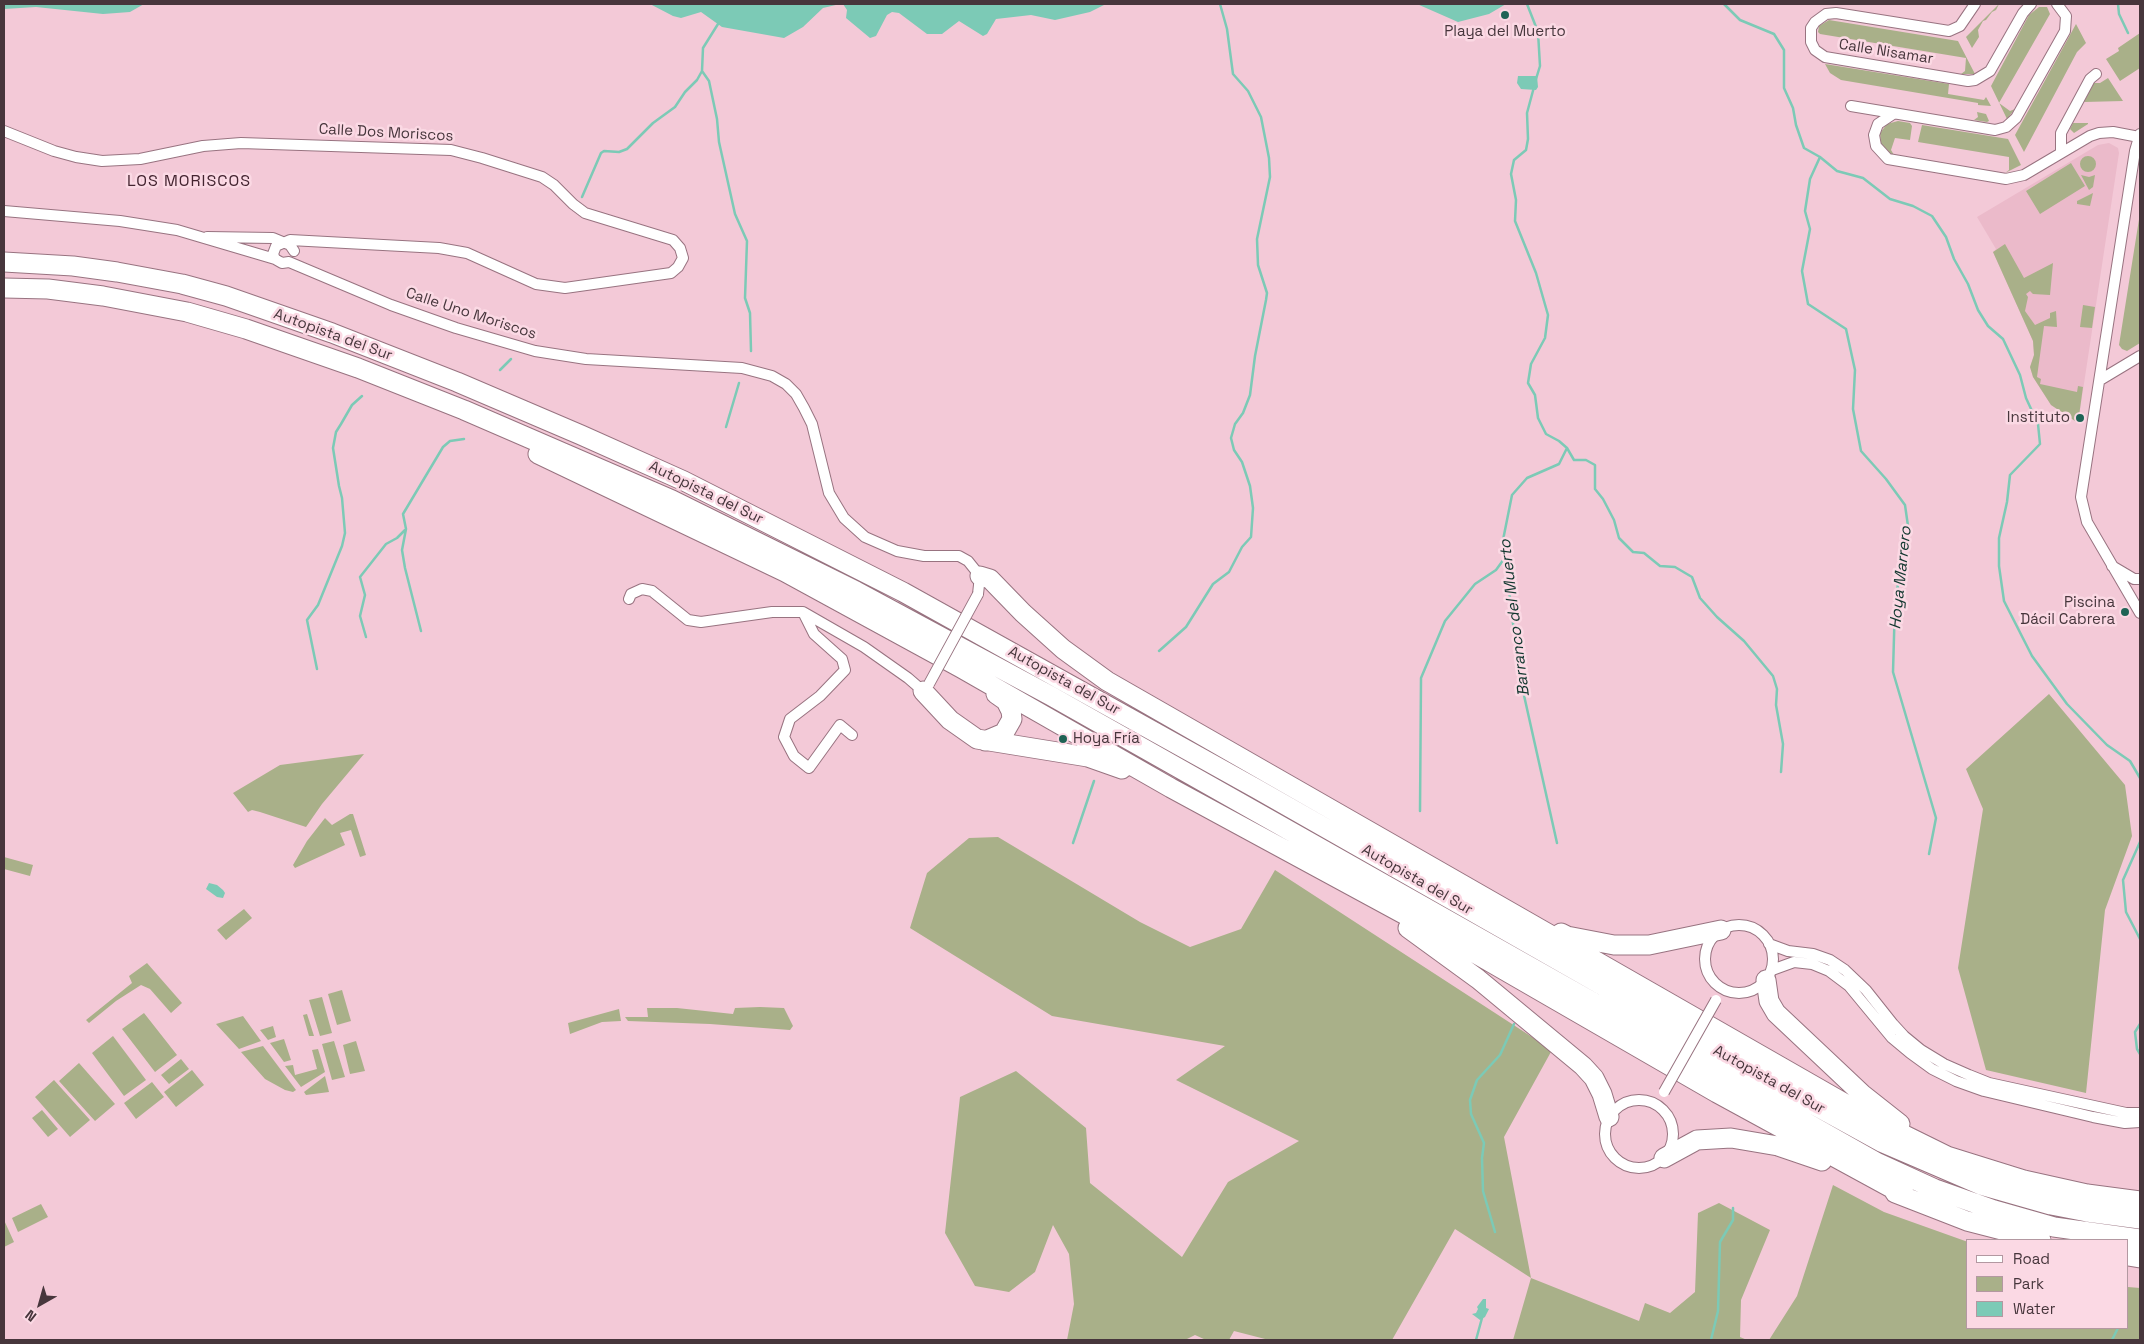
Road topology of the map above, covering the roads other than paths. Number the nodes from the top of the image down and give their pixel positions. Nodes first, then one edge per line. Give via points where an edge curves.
1 (1975, 4) edge
2 (2031, 4) edge
3 (2057, 4) edge
4 (2096, 74) dead end
5 (1851, 106) dead end
6 (1893, 114) junction
7 (4, 132) edge
8 (2140, 136) edge
9 (2061, 153) junction
10 (4, 211) edge
11 (204, 238) junction
12 (313, 242) junction
13 (284, 243) junction
14 (294, 251) junction
15 (276, 259) junction
16 (4, 262) edge
17 (288, 262) junction
18 (4, 288) edge
19 (2140, 356) edge
20 (358, 368) junction
21 (2100, 380) junction
22 (2111, 565) junction
23 (2140, 579) edge
24 (979, 585) junction
25 (2136, 598) edge
26 (629, 600) dead end
27 (803, 612) junction
28 (2140, 613) edge
29 (961, 668) junction
30 (926, 688) junction
31 (852, 735) dead end
32 (985, 742) junction
33 (1171, 788) junction
34 (1257, 789) junction
35 (1385, 842) junction
36 (1348, 884) junction
37 (1476, 892) junction
38 (1721, 930) junction
39 (1769, 944) junction
40 (1769, 975) junction
41 (1722, 989) junction
42 (1658, 1104) junction
43 (2140, 1113) edge
44 (1609, 1116) junction
45 (2140, 1122) edge
46 (1664, 1158) junction
47 (1967, 1160) junction
48 (1906, 1196) junction
49 (2140, 1201) edge
50 (2140, 1219) edge
51 (2037, 1239) edge
52 (2140, 1239) edge

1 - 2 street, Calle Nisamar via 1960,26 1949,31 1826,14 1811,28 1811,42 1815,50 1825,57 1975,80 1990,71
3 - 6 street via 2066,16 2065,31 2016,118 2006,127 1995,130
4 - 9 street via 2090,79 2061,132
5 - 6 street
6 - 9 street via 1878,124 1874,135 1878,152 1888,159 2006,179 2024,175
7 - 12 street, Calle Dos Moriscos via 54,152 102,161 140,159 202,146 241,143 451,150 542,178 554,184 585,213 673,240 683,258 671,273 555,288 527,281 456,250
8 - 9 street via 2099,133
8 - 21 street
10 - 11 street, Calle Uno Moriscos via 120,221
11 - 13 street via 273,238
11 - 15 street, Calle Uno Moriscos
12 - 13 street via 290,240
12 - 14 street via 298,245
13 - 14 street
13 - 15 street via 274,248
14 - 17 street
15 - 17 street, Calle Uno Moriscos
16 - 34 highway, Autopista del Sur via 117,272 209,291 332,333 457,382 616,450 785,530
17 - 24 street, Calle Uno Moriscos via 391,305 520,348 586,359 742,368 772,376 786,384 804,408 812,424 829,493 844,518 879,545 924,556 959,556 968,561
18 - 20 highway, Autopista del Sur via 48,289 104,296 187,312
19 - 21 street
20 - 29 highway via 785,572
20 - 52 highway, Autopista del Sur via 672,500 856,591 1051,696 1878,1163 1935,1189 1994,1210 2054,1226
21 - 22 street via 2081,497 2087,522
22 - 23 street via 2134,579
22 - 25 street
24 - 30 street, bridge
24 - 35 highway via 990,579 1043,632 1107,681
25 - 28 street
26 - 27 street via 631,594 642,589 652,591 688,620 701,622 772,612
27 - 30 street
27 - 31 street via 814,634 842,659 845,670 820,696 790,719 784,737 794,756 808,768 840,725
29 - 32 highway via 974,681 1006,701 1011,711 1008,728 997,738
29 - 33 highway
30 - 32 highway via 960,728
32 - 33 highway via 1088,757
33 - 36 highway
34 - 35 highway
34 - 50 highway, Autopista del Sur via 1881,1142 1982,1185 2051,1205
35 - 37 highway
36 - 44 highway via 1478,979 1583,1066 1594,1078
36 - 48 highway
37 - 38 highway via 1568,936 1614,945 1649,945
37 - 47 highway via 1872,1120 1947,1156
38 - 39 street via 1746,926 1760,933
38 - 41 street via 1710,940 1704,956 1709,977
39 - 40 street via 1773,956
39 - 43 street via 1788,951 1813,954 1837,965 1866,990 1904,1036 1936,1059 1968,1075 1989,1083 2118,1112
40 - 41 street via 1758,988 1747,993
40 - 45 street via 1794,962 1812,964 1829,971 1849,986 1892,1038 1932,1069 1956,1081 1984,1092 2093,1117 2125,1123
40 - 47 highway via 1769,1001 1776,1013 1862,1094 1898,1123
41 - 42 street, bridge
42 - 44 street via 1643,1099 1631,1100
42 - 46 street via 1666,1112 1674,1130 1670,1149
44 - 46 street via 1606,1140 1618,1161 1646,1168
46 - 48 highway via 1696,1140 1731,1138 1778,1146 1826,1162
47 - 49 highway via 2024,1180 2086,1194
48 - 51 highway via 1967,1221

